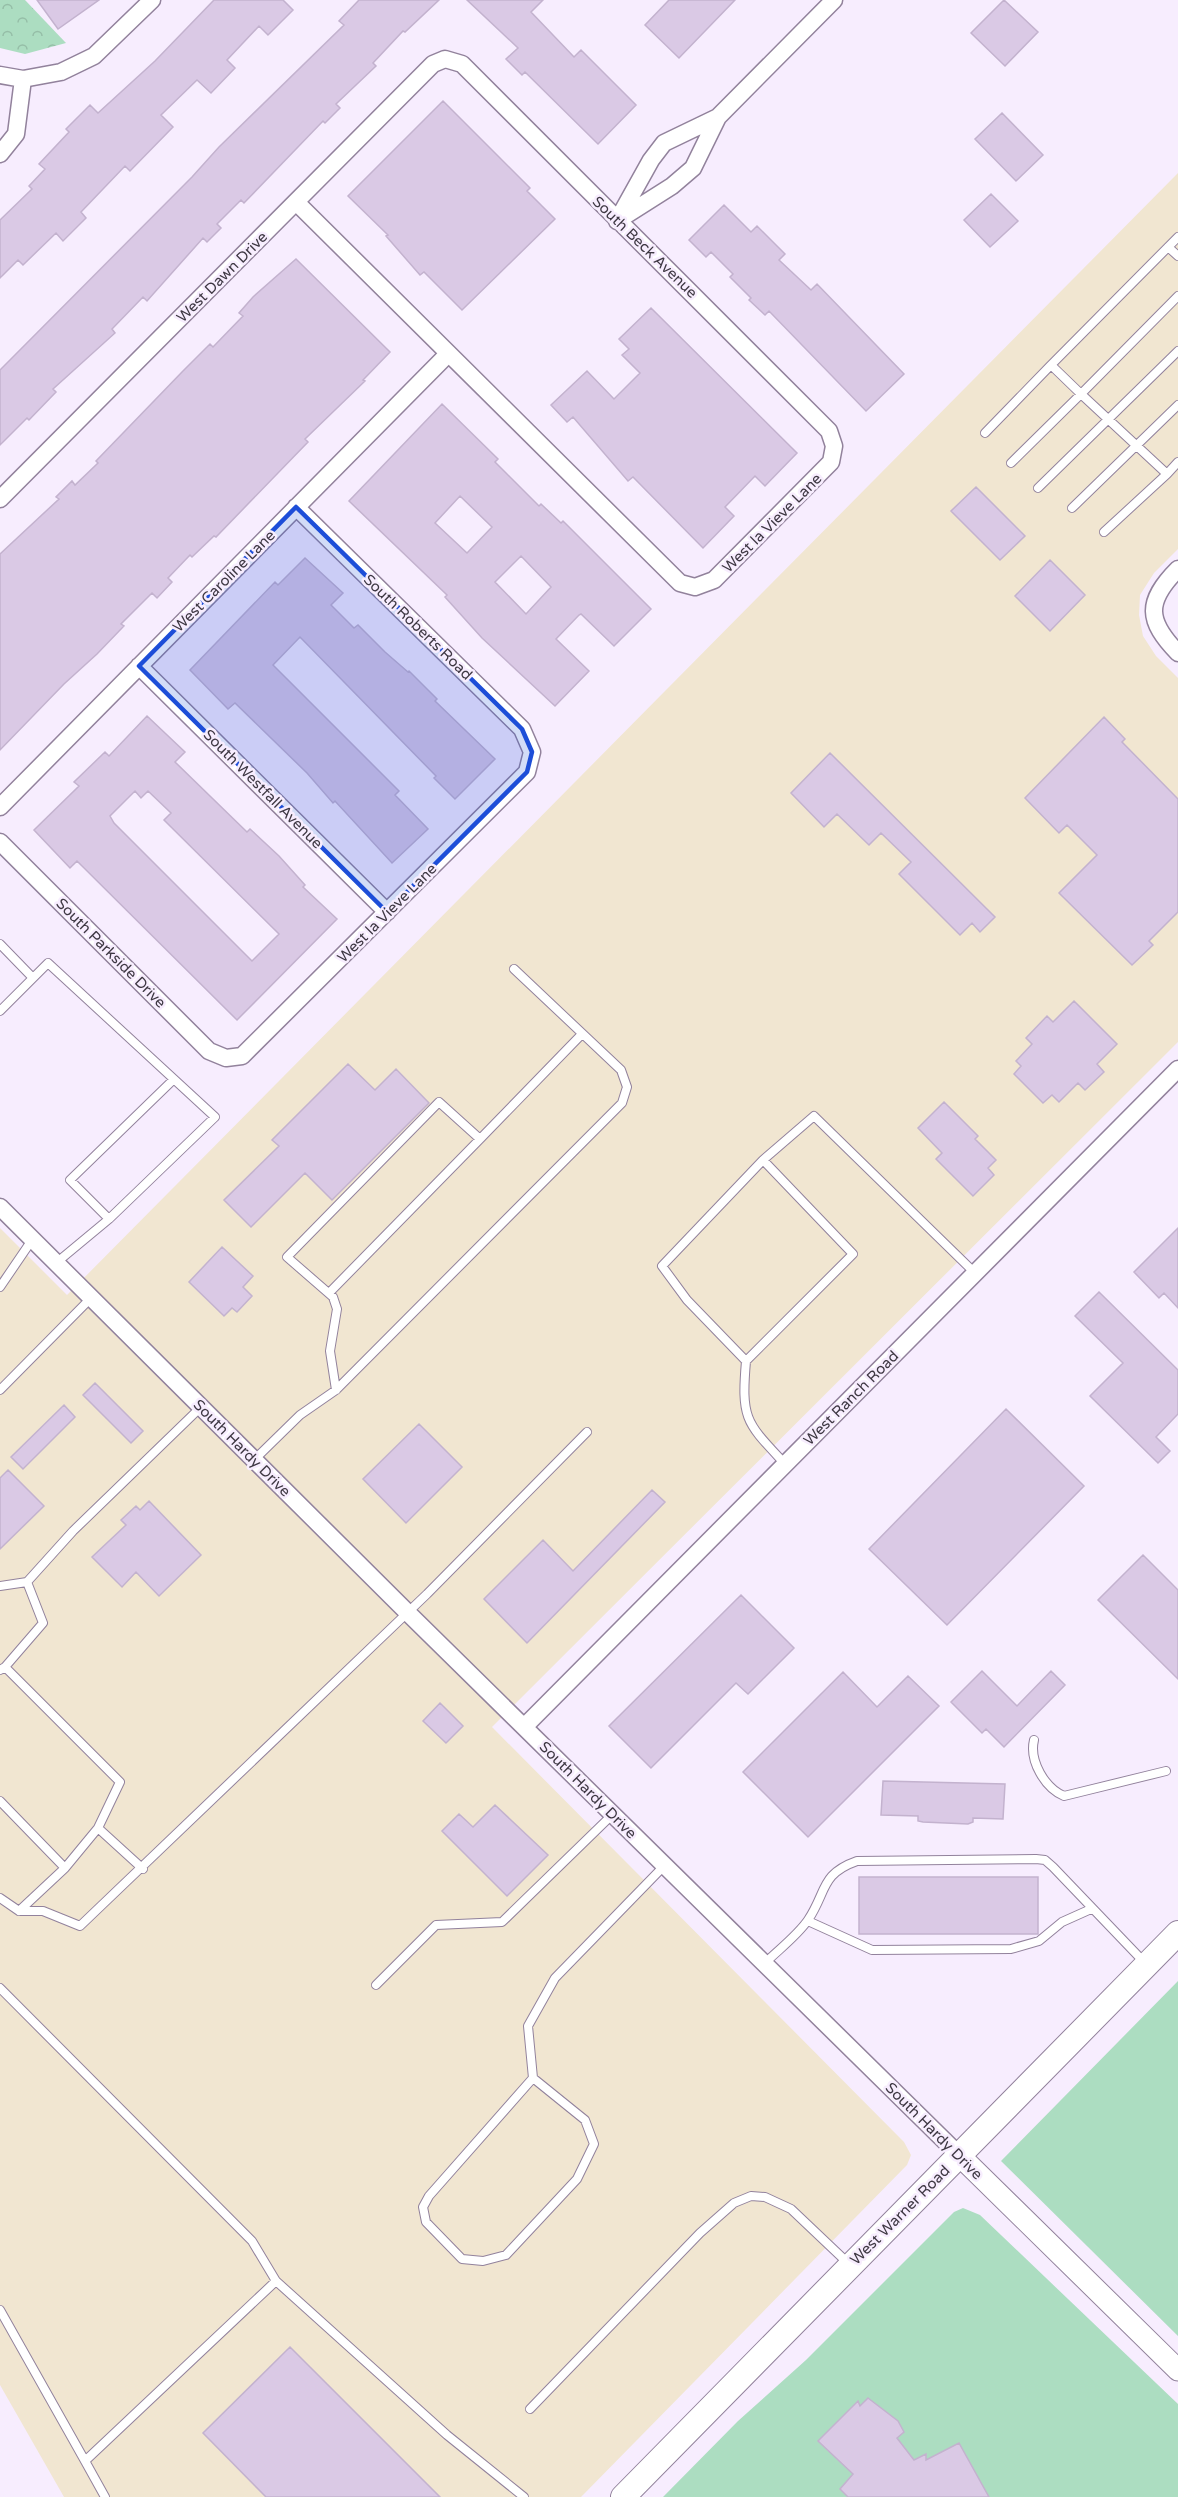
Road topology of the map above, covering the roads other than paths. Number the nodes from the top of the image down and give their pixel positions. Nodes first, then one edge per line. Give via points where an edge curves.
1 (152, 0) edge
2 (834, 0) edge
3 (445, 59) joint
4 (0, 75) edge
5 (24, 79) junction
6 (718, 117) junction
7 (0, 154) edge
8 (296, 202) junction
9 (617, 220) junction
10 (1178, 237) edge
11 (1168, 247) junction
12 (1178, 256) edge
13 (1178, 296) edge
14 (1178, 351) edge
15 (447, 355) junction
16 (1051, 364) junction
17 (1081, 394) junction
18 (1178, 405) edge
19 (1108, 419) junction
20 (985, 433) dead end
21 (1137, 445) junction
22 (834, 446) joint
23 (1178, 462) edge
24 (1011, 463) dead end
25 (1167, 474) junction
26 (1038, 488) dead end
27 (0, 499) edge
28 (296, 507) junction
29 (1072, 508) dead end
30 (1104, 532) dead end
31 (1178, 569) edge
32 (1178, 653) edge
33 (140, 666) junction
34 (532, 752) joint
35 (0, 807) edge
36 (0, 842) edge
37 (387, 912) junction
38 (0, 944) edge
39 (514, 969) dead end
40 (33, 978) junction
41 (0, 1011) edge
42 (582, 1034) junction
43 (226, 1058) joint
44 (1178, 1069) edge
45 (173, 1080) junction
46 (480, 1139) junction
47 (763, 1160) junction
48 (0, 1208) edge
49 (109, 1219) junction
50 (32, 1240) junction
51 (56, 1263) junction
52 (975, 1273) junction
53 (0, 1287) edge
54 (329, 1293) junction
55 (91, 1298) junction
56 (746, 1361) junction
57 (0, 1390) edge
58 (336, 1390) junction
59 (201, 1407) junction
60 (586, 1432) dead end
61 (254, 1460) junction
62 (784, 1464) junction
63 (27, 1582) junction
64 (0, 1586) edge
65 (408, 1614) junction
66 (2, 1669) edge
67 (524, 1727) junction
68 (1034, 1740) dead end
69 (1166, 1771) dead end
70 (0, 1801) edge
71 (612, 1815) junction
72 (98, 1828) junction
73 (664, 1866) junction
74 (64, 1868) junction
75 (143, 1869) junction
76 (0, 1898) edge
77 (1091, 1909) junction
78 (19, 1911) junction
79 (808, 1921) junction
80 (1178, 1933) edge
81 (764, 1964) junction
82 (1147, 1965) junction
83 (376, 1985) dead end
84 (0, 1988) edge
85 (533, 2078) junction
86 (960, 2155) junction
87 (850, 2266) junction
88 (276, 2281) junction
89 (0, 2310) edge
90 (1178, 2370) edge
91 (530, 2409) dead end
92 (85, 2461) junction
93 (105, 2497) edge
94 (524, 2497) edge
95 (623, 2497) edge

1 - 5 street via 94,56 61,72
2 - 6 street
3 - 8 street, West Dawn Drive via 433,64
3 - 9 street, South Beck Avenue via 462,64
4 - 5 street
5 - 7 street via 16,134
6 - 9 street via 693,168
6 - 9 street via 664,143
8 - 15 street
8 - 27 street, West Dawn Drive
9 - 22 street, South Beck Avenue via 829,431
10 - 11 lane
11 - 12 lane
11 - 16 lane
13 - 17 lane
14 - 19 lane
15 - 22 street, West la Vieve Lane via 680,584 695,587 714,580 806,490 831,462
15 - 28 street, West Caroline Lane
16 - 17 lane
16 - 20 lane
17 - 19 lane
17 - 24 lane
18 - 21 lane
19 - 21 lane
19 - 26 lane
21 - 25 lane
21 - 29 lane
23 - 25 lane
25 - 30 lane
28 - 33 street, West Caroline Lane
28 - 34 street, South Roberts Road via 522,729
31 - 32 street via 1155,598 1152,614 1161,635
33 - 35 street, West Caroline Lane
33 - 37 street, South Westfall Avenue
34 - 37 street, West la Vieve Lane via 527,772
36 - 43 street, South Parkside Drive via 209,1051
37 - 43 street, West la Vieve Lane via 242,1056
38 - 40 lane
39 - 42 lane
40 - 41 lane
40 - 45 lane via 48,963
42 - 46 lane
42 - 58 lane via 621,1070 627,1087 622,1103
44 - 52 street, West Ranch Road
45 - 49 lane via 70,1180
45 - 49 lane via 215,1117
46 - 54 lane
46 - 54 lane via 439,1102 287,1257
47 - 52 lane via 814,1116
47 - 56 lane via 662,1266 687,1300
47 - 56 lane via 853,1254
48 - 50 street, South Hardy Drive
49 - 51 lane
50 - 51 street, South Hardy Drive
50 - 53 lane
51 - 55 street, South Hardy Drive
52 - 62 street, West Ranch Road
54 - 58 lane via 338,1309 330,1351
55 - 57 lane
55 - 59 street, South Hardy Drive
56 - 62 lane via 743,1400 751,1427
58 - 61 lane via 300,1414
59 - 61 street, South Hardy Drive
59 - 63 lane via 73,1531
60 - 65 lane
61 - 65 street, South Hardy Drive
62 - 67 street, West Ranch Road
63 - 64 lane
63 - 66 lane via 43,1623
65 - 67 street, South Hardy Drive
65 - 75 lane
66 - 72 lane via 120,1782
67 - 71 street, South Hardy Drive
68 - 69 lane via 1032,1749 1042,1776 1054,1792 1064,1796
70 - 74 lane
71 - 73 street, South Hardy Drive
71 - 83 lane via 502,1922 436,1925
72 - 74 lane
72 - 75 lane
73 - 81 street, South Hardy Drive
73 - 85 lane via 555,1978 528,2026
74 - 78 lane
75 - 78 lane via 80,1926 43,1911
76 - 78 lane
77 - 79 lane via 1062,1922 1039,1941 1011,1949 872,1950
77 - 79 lane via 1045,1860 857,1861 840,1867 827,1881
77 - 82 lane
79 - 81 lane
80 - 82 main road, West Warner Road
81 - 86 street, South Hardy Drive
82 - 86 main road, West Warner Road
84 - 88 lane via 252,2241
85 - 85 lane via 423,2207 426,2222 462,2259 483,2261 506,2255 577,2179 594,2144 585,2120
86 - 87 main road, West Warner Road
86 - 90 street, South Hardy Drive
87 - 91 lane via 791,2209 765,2197 751,2196 734,2203 700,2233
87 - 95 main road, West Warner Road
88 - 92 lane
88 - 94 lane via 447,2435
89 - 92 lane
92 - 93 lane

